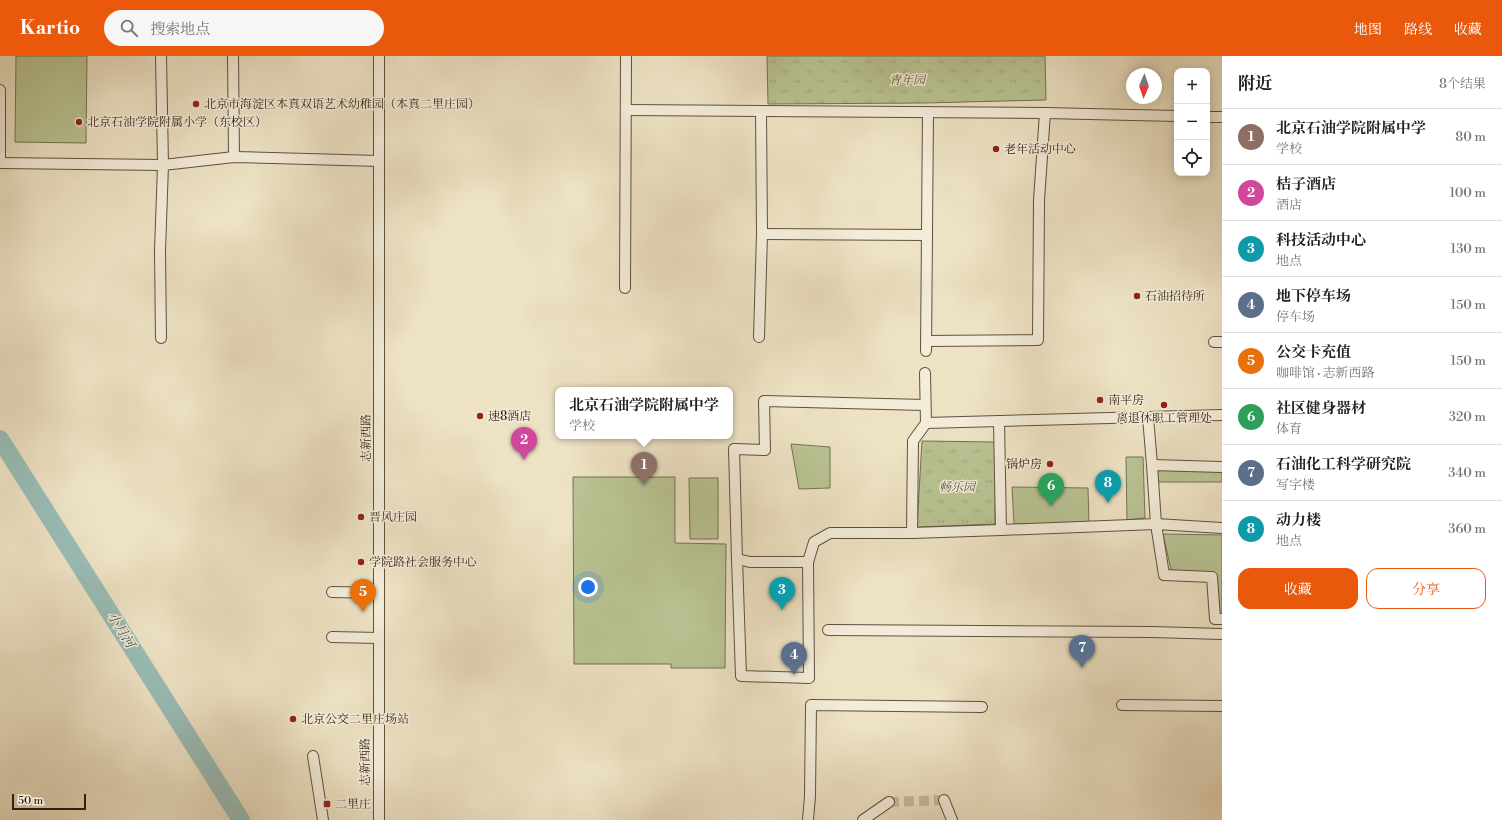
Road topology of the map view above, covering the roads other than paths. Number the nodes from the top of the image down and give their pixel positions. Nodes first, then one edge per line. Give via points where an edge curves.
1 (161, 56) edge
2 (233, 56) edge
3 (379, 56) edge
4 (626, 56) edge
5 (0, 90) edge
6 (626, 110) junction
7 (761, 111) junction
8 (928, 112) junction
9 (1045, 113) junction
10 (1174, 116) edge
11 (1210, 117) edge
12 (1222, 117) edge
13 (234, 157) junction
14 (0, 159) edge
15 (380, 161) junction
16 (0, 163) edge
17 (163, 165) junction
18 (762, 234) junction
19 (927, 235) junction
20 (625, 288) dead end
21 (759, 337) dead end
22 (161, 338) dead end
23 (925, 373) dead end
24 (925, 405) junction
25 (1222, 415) edge
26 (1148, 417) junction
27 (999, 421) junction
28 (926, 423) junction
29 (1152, 465) junction
30 (1222, 467) edge
31 (1156, 524) junction
32 (1222, 528) edge
33 (1001, 530) junction
34 (912, 533) junction
35 (737, 559) junction
36 (808, 562) junction
37 (332, 592) dead end
38 (379, 593) junction
39 (1222, 619) edge
40 (828, 630) dead end
41 (1222, 634) edge
42 (332, 637) dead end
43 (379, 638) junction
44 (1122, 705) dead end
45 (1222, 706) edge
46 (982, 707) dead end
47 (313, 756) dead end
48 (944, 800) dead end
49 (889, 802) tunnel mouth
50 (323, 820) edge
51 (379, 820) edge
52 (808, 820) edge
53 (863, 820) edge
54 (952, 820) edge

1 - 17 street
2 - 13 street
3 - 15 street, 志新西路
4 - 6 street
5 - 14 street
6 - 7 street
6 - 20 street
7 - 8 street
7 - 18 street
8 - 9 street
8 - 19 street
9 - 10 street
9 - 19 street via 1039,200 1038,340 926,346
11 - 12 street
13 - 15 street
13 - 17 street
15 - 38 street, 志新西路
16 - 17 street
17 - 22 street via 160,251
18 - 19 street
18 - 21 street
23 - 24 street
24 - 28 street
24 - 35 street via 764,401 765,450 734,449
25 - 26 street
26 - 27 street
26 - 29 street
27 - 28 street
27 - 33 street
28 - 34 street via 913,441
29 - 30 street
29 - 31 street
31 - 32 street
31 - 33 street
31 - 39 street via 1164,575 1212,577 1215,619
33 - 34 street
34 - 36 street via 830,533 814,542
35 - 36 street via 750,562
35 - 36 street via 741,676 809,678
37 - 38 street
38 - 43 street, 志新西路
40 - 41 street
42 - 43 street
43 - 51 street, 志新西路
44 - 45 street
46 - 52 street via 811,705
47 - 50 street
48 - 54 street
49 - 53 street

